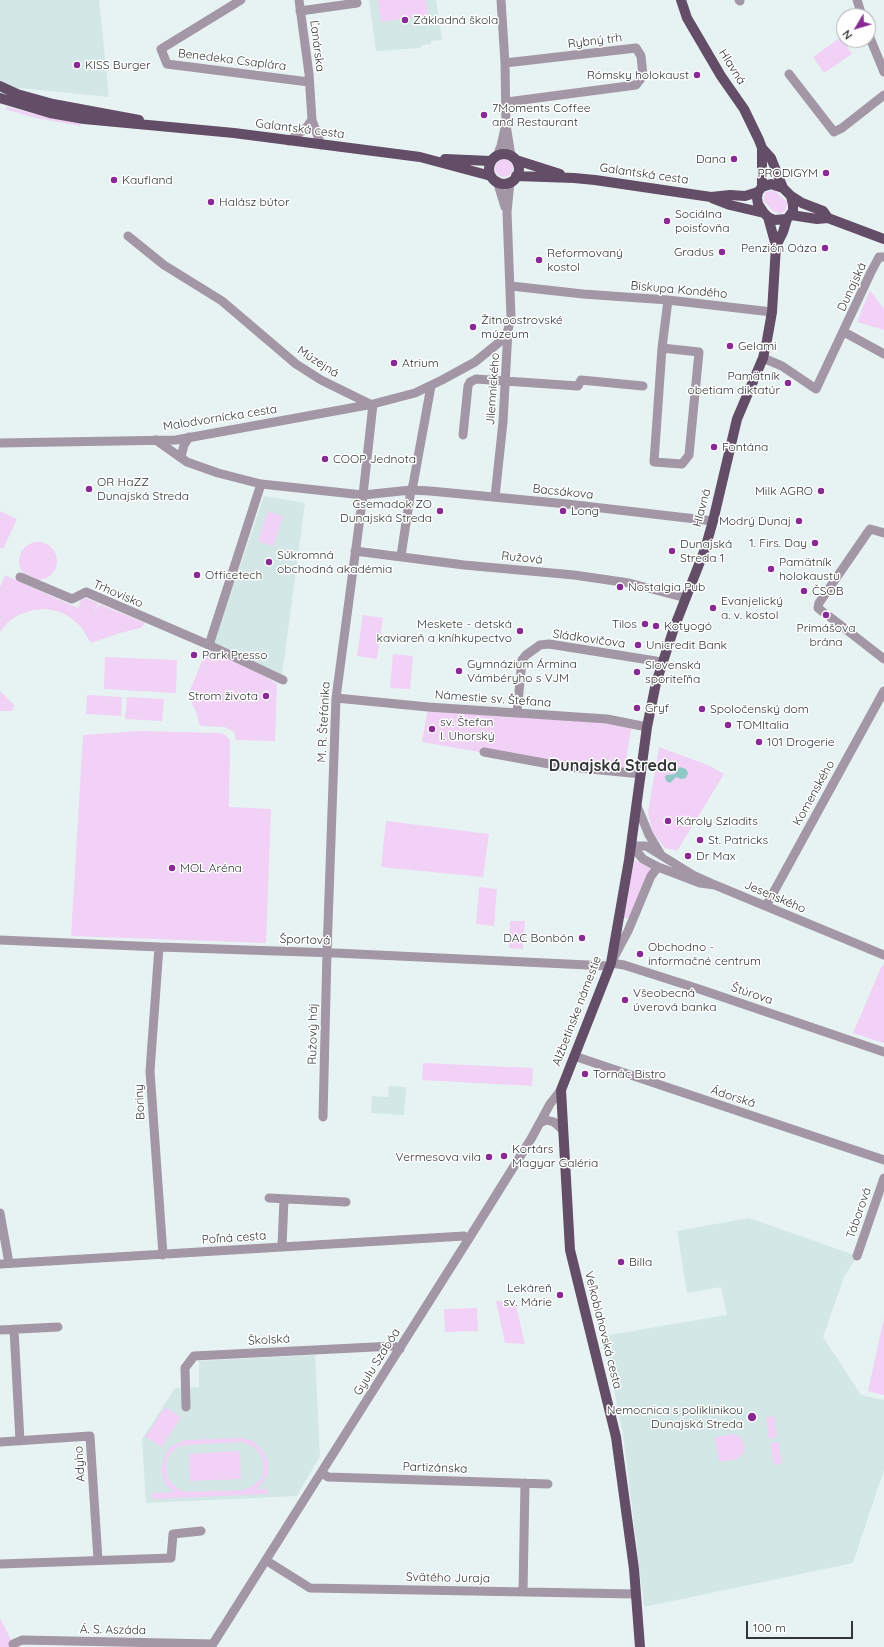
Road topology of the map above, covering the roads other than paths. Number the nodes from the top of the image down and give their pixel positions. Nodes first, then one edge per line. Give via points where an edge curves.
1 (241, 0) edge
2 (299, 0) edge
3 (501, 0) edge
4 (681, 0) edge
5 (357, 3) dead end
6 (300, 11) junction
7 (874, 48) edge
8 (505, 63) junction
9 (884, 72) edge
10 (789, 74) dead end
11 (309, 82) junction
12 (0, 86) edge
13 (884, 95) edge
14 (0, 98) edge
15 (507, 102) junction
16 (312, 120) junction
17 (506, 124) junction
18 (164, 126) junction
19 (289, 141) junction
20 (321, 145) junction
21 (762, 148) junction
22 (494, 158) junction
23 (513, 158) junction
24 (432, 160) junction
25 (574, 178) junction
26 (494, 179) junction
27 (513, 179) junction
28 (783, 188) junction
29 (760, 190) junction
30 (791, 196) junction
31 (711, 197) junction
32 (507, 212) junction
33 (766, 215) junction
34 (789, 217) junction
35 (828, 218) junction
36 (128, 236) dead end
37 (884, 239) edge
38 (776, 246) junction
39 (884, 257) edge
40 (511, 286) junction
41 (668, 300) junction
42 (772, 312) junction
43 (508, 330) junction
44 (844, 332) junction
45 (662, 348) junction
46 (884, 354) edge
47 (763, 358) junction
48 (505, 380) junction
49 (431, 386) junction
50 (643, 386) dead end
51 (371, 404) junction
52 (463, 435) dead end
53 (189, 438) junction
54 (156, 440) junction
55 (0, 443) edge
56 (180, 457) junction
57 (261, 484) junction
58 (411, 490) junction
59 (363, 495) junction
60 (495, 496) junction
61 (713, 521) junction
62 (884, 533) edge
63 (355, 551) junction
64 (401, 556) junction
65 (20, 577) dead end
66 (686, 598) junction
67 (208, 645) junction
68 (884, 659) edge
69 (662, 662) junction
70 (283, 680) dead end
71 (884, 691) edge
72 (336, 698) junction
73 (517, 713) junction
74 (647, 727) junction
75 (484, 752) dead end
76 (642, 774) junction
77 (637, 806) junction
78 (632, 846) junction
79 (661, 855) junction
80 (658, 867) junction
81 (715, 885) junction
82 (766, 906) junction
83 (0, 940) edge
84 (159, 947) junction
85 (327, 952) junction
86 (884, 955) edge
87 (610, 964) junction
88 (884, 1052) edge
89 (574, 1056) junction
90 (561, 1090) junction
91 (323, 1117) dead end
92 (540, 1123) junction
93 (562, 1129) junction
94 (884, 1160) edge
95 (884, 1178) edge
96 (269, 1198) dead end
97 (284, 1199) junction
98 (346, 1202) dead end
99 (0, 1212) edge
100 (468, 1240) junction
101 (282, 1246) junction
102 (163, 1255) junction
103 (857, 1256) dead end
104 (5, 1264) edge
105 (58, 1326) dead end
106 (14, 1329) junction
107 (0, 1330) edge
108 (400, 1349) junction
109 (186, 1407) dead end
110 (20, 1441) junction
111 (0, 1442) edge
112 (322, 1473) junction
113 (525, 1483) junction
114 (548, 1484) dead end
115 (201, 1531) dead end
116 (98, 1560) junction
117 (267, 1561) junction
118 (0, 1564) edge
119 (523, 1592) junction
120 (635, 1594) junction
121 (13, 1644) dead end
122 (212, 1645) edge
123 (640, 1647) edge

1 - 11 street, Benedeka Csaplára via 161,49 167,64
2 - 6 street, Ľanárska
3 - 8 street
4 - 21 main road, Hlavná via 687,18 752,124
5 - 6 street
6 - 11 street, Ľanárska
7 - 9 street
8 - 15 street
8 - 15 street, Rybný trh via 636,48 641,56 643,76 636,85
10 - 13 street via 834,132
11 - 16 street, Ľanárska
12 - 18 main road, Galantská cesta via 17,94 53,104 120,115
14 - 18 main road, Galantská cesta via 50,113 84,119
15 - 17 street
16 - 19 street
16 - 20 street, Ľanárska
17 - 22 street via 501,146
17 - 23 street
18 - 19 main road, Galantská cesta
19 - 20 main road, Galantská cesta
20 - 24 main road, Galantská cesta
21 - 28 main road via 771,158
21 - 29 main road
22 - 23 main road via 505,154
22 - 24 main road, Galantská cesta
22 - 26 main road via 489,168
23 - 25 main road, Galantská cesta
23 - 27 main road via 518,168
24 - 26 main road, Galantská cesta
25 - 27 main road, Galantská cesta
25 - 31 main road, Galantská cesta
26 - 27 main road via 504,183
26 - 32 street, Jilemnického
27 - 32 street, Jilemnického
28 - 29 main road via 772,184
28 - 30 main road
29 - 31 main road via 745,196
29 - 33 main road via 758,204
30 - 34 main road via 794,205
30 - 35 main road via 823,211
31 - 33 main road
32 - 40 street, Jilemnického
33 - 34 main road via 774,220
33 - 38 main road
34 - 35 main road
34 - 38 main road
35 - 37 main road
36 - 51 street, Múzejná via 164,264 222,301 296,364 321,380
38 - 42 main road, Hlavná
39 - 44 street, Dunajská via 879,257
40 - 41 street, Biskupa Kondého
40 - 43 street, Jilemnického via 511,317
41 - 42 street, Biskupa Kondého
41 - 45 street
42 - 47 main road, Hlavná
43 - 48 street, Jilemnického
43 - 49 street via 502,340 475,362
44 - 46 street
44 - 47 street, Dunajská via 816,389 782,366
45 - 45 street via 654,462 682,464 689,455 699,352
47 - 61 main road, Hlavná via 737,419
48 - 50 street via 578,386 581,380
48 - 52 street via 478,378 470,382
48 - 60 street, Jilemnického
49 - 51 street via 415,393
49 - 58 street
51 - 53 street, Malodvornícka cesta
51 - 59 street
53 - 54 street, Malodvornícka cesta
53 - 56 street
54 - 55 street, Malodvornícka cesta
54 - 56 street
56 - 57 street via 218,473
57 - 59 street
57 - 67 street
58 - 59 street, Bacsákova
58 - 60 street, Bacsákova
58 - 64 street
59 - 63 street, M. R. Štefánika
60 - 61 street, Bacsákova
61 - 66 main road, Hlavná
62 - 68 street via 870,529 818,603 818,608 826,615
63 - 64 street, Ružová
63 - 72 street, M. R. Štefánika
64 - 66 street, Ružová via 629,583
65 - 67 street, Trhovisko via 72,600 86,592
66 - 69 main road, Hlavná
67 - 70 street, Trhovisko
69 - 73 street, Sládkovičova via 549,644 540,645 522,660
69 - 74 main road, Hlavná
71 - 82 street, Komenského
72 - 73 street, Námestie sv. Štefana
72 - 85 street, M. R. Štefánika
73 - 74 street, Námestie sv. Štefana via 607,719
74 - 76 main road, Hlavná
75 - 76 street via 560,766
76 - 77 main road, Hlavná
77 - 78 main road, Hlavná
77 - 79 street
78 - 79 street, Jesenského via 646,846
78 - 80 street via 643,859
78 - 87 main road, Alžbetínske námestie
79 - 81 street, Jesenského
80 - 81 street via 700,883
80 - 87 street via 651,876 628,931
81 - 82 street, Jesenského
82 - 86 street, Jesenského
83 - 84 street, Športová
84 - 85 street, Športová
84 - 102 street, Boriny via 150,1071
85 - 87 street, Športová
85 - 91 street, Ružový háj
87 - 88 street, Štúrova via 624,965 699,989
87 - 89 main road, Alžbetínske námestie
89 - 90 main road, Alžbetínske námestie
89 - 94 street, Ádorská
90 - 92 street, Gyulu Szabóa
90 - 93 main road, Veľkoblahovská cesta
92 - 93 street via 546,1120 554,1122
92 - 100 street, Gyulu Szabóa
93 - 120 main road, Veľkoblahovská cesta via 570,1250 616,1437 634,1569
95 - 103 street, Táborová
96 - 97 street
97 - 98 street
97 - 101 street
99 - 104 street
100 - 101 street, Poľná cesta via 464,1236
100 - 108 street, Gyulu Szabóa
101 - 102 street, Poľná cesta
102 - 104 street, Poľná cesta
105 - 106 street
106 - 107 street
106 - 110 street
108 - 109 street, Školská via 394,1346 194,1356 184,1368
108 - 112 street, Gyulu Szabóa
110 - 111 street, Adyho
110 - 116 street, Adyho via 90,1436
112 - 113 street, Partizánska via 328,1477
112 - 117 street, Gyulu Szabóa
113 - 114 street, Partizánska
113 - 119 street
115 - 116 street via 173,1534 171,1558
116 - 118 street
117 - 119 street, Svätého Juraja via 310,1588
117 - 122 street, Gyulu Szabóa
119 - 120 street, Svätého Juraja
120 - 123 main road, Veľkoblahovská cesta
121 - 122 street, Á. S. Aszáda via 22,1640

